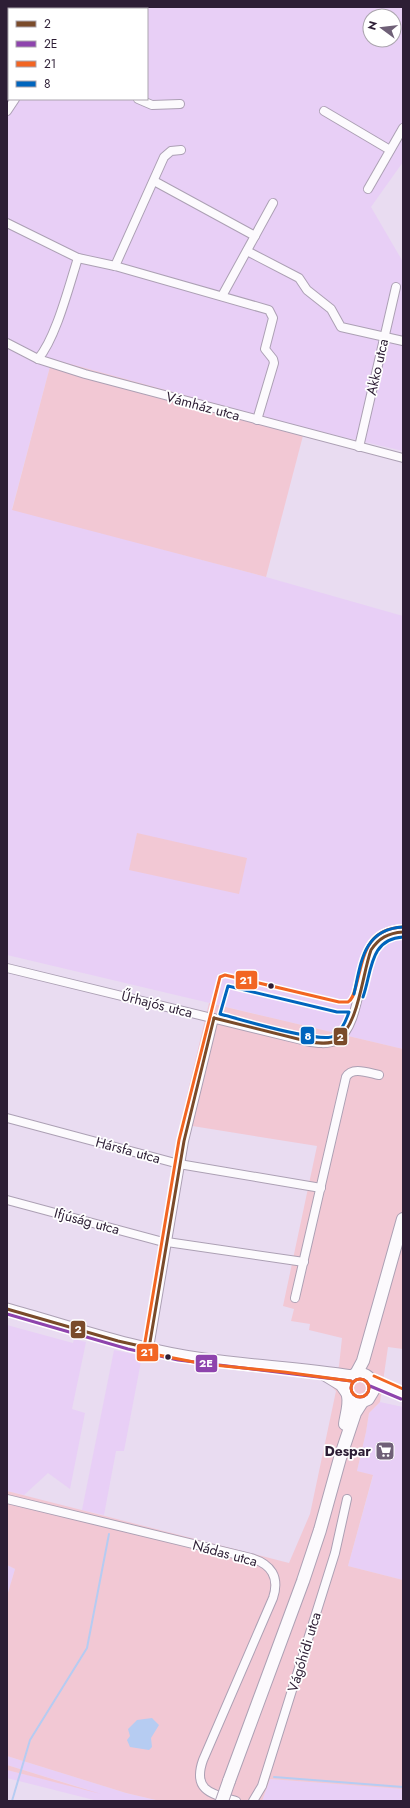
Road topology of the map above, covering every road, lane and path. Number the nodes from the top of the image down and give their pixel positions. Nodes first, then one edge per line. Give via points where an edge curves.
1 (13, 100) edge
2 (140, 100) edge
3 (180, 104) dead end
4 (7, 111) edge
5 (324, 111) dead end
6 (403, 128) edge
7 (180, 150) dead end
8 (390, 150) junction
9 (154, 181) junction
10 (368, 189) dead end
11 (273, 203) dead end
12 (7, 223) edge
13 (255, 236) junction
14 (247, 251) junction
15 (78, 258) junction
16 (114, 266) junction
17 (396, 286) dead end
18 (222, 296) junction
19 (384, 336) junction
20 (403, 341) edge
21 (7, 343) edge
22 (38, 359) junction
23 (256, 420) junction
24 (358, 447) junction
25 (403, 458) edge
26 (403, 932) edge
27 (7, 968) edge
28 (214, 1018) junction
29 (379, 1075) dead end
30 (7, 1118) edge
31 (179, 1164) junction
32 (321, 1188) junction
33 (7, 1200) edge
34 (403, 1219) edge
35 (167, 1242) junction
36 (304, 1262) junction
37 (386, 1285) junction
38 (295, 1298) dead end
39 (7, 1309) edge
40 (149, 1348) junction
41 (321, 1372) junction
42 (354, 1375) junction
43 (371, 1379) junction
44 (347, 1394) junction
45 (403, 1395) edge
46 (366, 1399) junction
47 (340, 1458) junction
48 (7, 1499) edge
49 (347, 1499) dead end
50 (222, 1801) edge
51 (236, 1801) edge
52 (253, 1801) edge

1 - 4 street
2 - 3 street via 152,105
5 - 8 street
6 - 8 street
7 - 9 street via 168,153
8 - 10 street
9 - 13 street
9 - 16 street
11 - 13 street
12 - 15 street
13 - 14 street
14 - 18 street
14 - 19 street via 299,278 307,290 331,309 342,327
15 - 16 street
15 - 22 street via 45,351
16 - 18 street
17 - 19 street, Akko utca
18 - 23 street via 266,308 273,315 265,350 274,363
19 - 20 street
19 - 24 street, Akko utca
21 - 22 street, Vámház utca
22 - 23 street, Vámház utca
23 - 24 street, Vámház utca
24 - 25 street, Vámház utca
26 - 28 street, Űrhajós utca via 390,934 377,941 369,956 348,1027 337,1040 321,1043 306,1041
27 - 28 street, Űrhajós utca
28 - 31 street
29 - 32 street via 354,1071 346,1077
30 - 31 street, Hársfa utca
31 - 32 street, Hársfa utca
31 - 35 street
32 - 36 street
33 - 35 street, Ifjúság utca
34 - 37 main road
35 - 36 street, Ifjúság utca
35 - 40 street
36 - 38 street
37 - 42 main road via 363,1361
37 - 43 main road via 370,1363
39 - 40 main road
40 - 41 main road via 204,1359
41 - 42 main road
41 - 44 main road via 341,1385
42 - 43 main road via 363,1374
42 - 44 main road via 346,1383
43 - 45 main road
43 - 46 main road via 374,1389
44 - 46 main road via 356,1401
44 - 47 main road
45 - 46 main road via 383,1393
46 - 47 main road via 354,1412
47 - 50 main road, bridge via 304,1581
48 - 51 street, Nádas utca via 251,1558 262,1562 271,1570 276,1583 273,1598 214,1733 200,1773 202,1786 208,1792
49 - 52 street, Vágóhídi utca via 335,1553 262,1786

